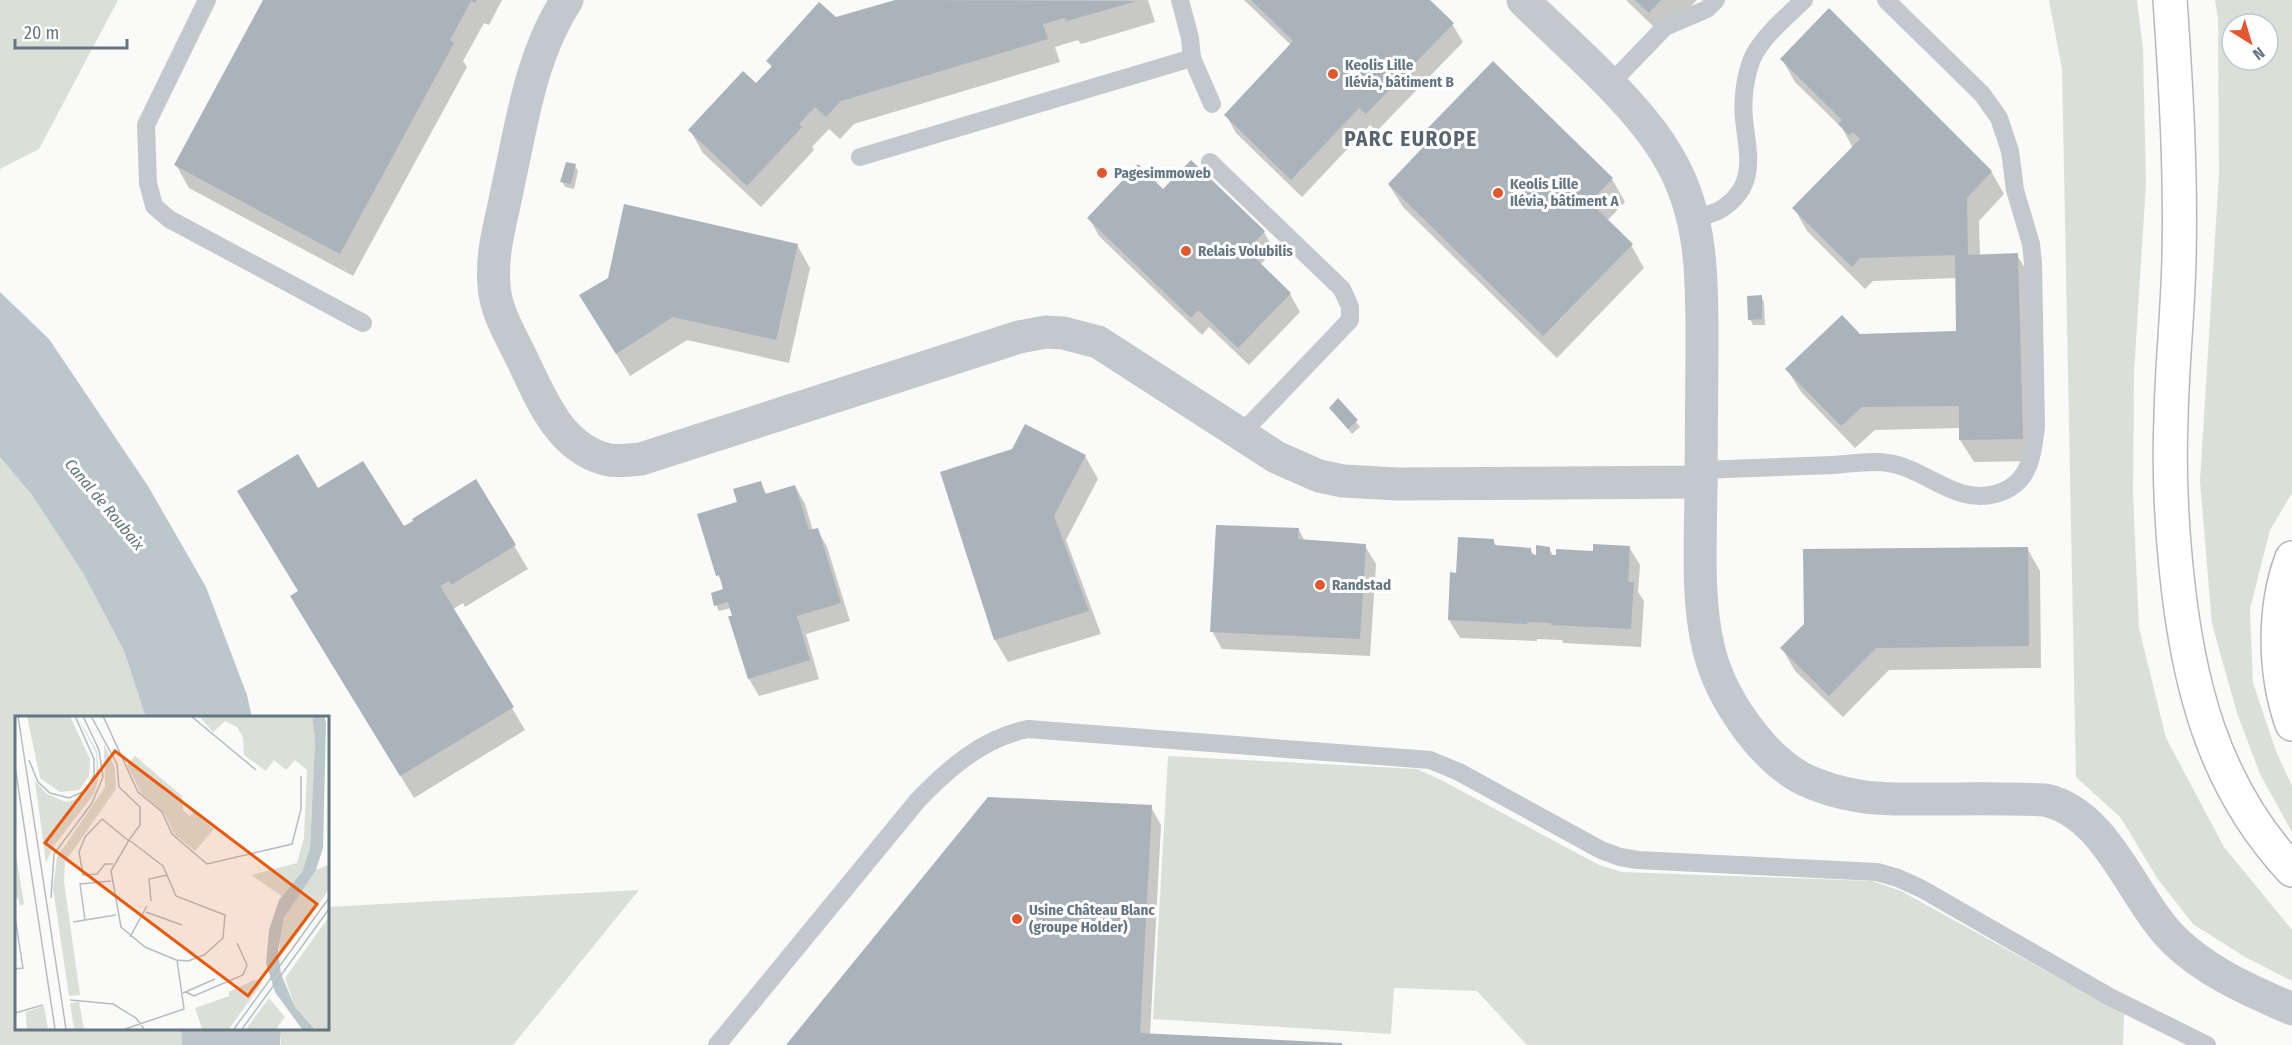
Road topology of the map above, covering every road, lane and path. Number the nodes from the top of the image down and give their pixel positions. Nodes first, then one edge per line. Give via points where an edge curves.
1 (207, 0) edge
2 (567, 0) edge
3 (1180, 0) edge
4 (1523, 0) edge
5 (1716, 0) edge
6 (1804, 0) edge
7 (1886, 0) edge
8 (2170, 0) edge
9 (1192, 57) junction
10 (1609, 85) junction
11 (1212, 104) dead end
12 (860, 157) dead end
13 (1210, 162) dead end
14 (1694, 219) junction
15 (363, 323) dead end
16 (1241, 434) junction
17 (1701, 476) junction
18 (2292, 558) edge
19 (2292, 724) edge
20 (2292, 870) edge
21 (2292, 1009) edge
22 (717, 1045) edge
23 (2207, 1045) edge

1 - 15 lane via 146,125 148,183 154,206 169,219
2 - 16 street via 549,32 530,85 494,252 494,287 506,326 549,414 560,429 591,453 606,459 641,459 1019,337 1046,332 1098,342
3 - 9 lane
4 - 10 street
5 - 10 lane via 1707,9 1665,27
6 - 14 lane via 1775,27 1752,58 1744,116 1750,153 1748,177 1736,197 1719,211
7 - 17 lane via 1982,94 1999,118 2010,151 2033,263 2036,426 2028,470 2015,484 1994,494 1971,496 1887,462
8 - 20 highway via 2180,166 2170,420 2171,505 2180,608 2193,683 2219,756 2254,823
9 - 11 lane
9 - 12 lane
10 - 14 street via 1658,140 1682,185
13 - 16 lane via 1342,289 1350,307 1350,320
14 - 17 street via 1702,288
16 - 17 street via 1294,466 1343,481 1398,484
17 - 21 street via 1702,604 1709,650 1727,697 1759,742 1778,761 1802,778 1859,796 2056,802 2075,812 2096,832 2162,927 2188,953 2224,976
18 - 19 highway via 2281,604 2279,641
22 - 23 lane via 939,778 980,747 1010,732 1028,729 1430,760 1620,857 1877,872 1922,890 2110,997

